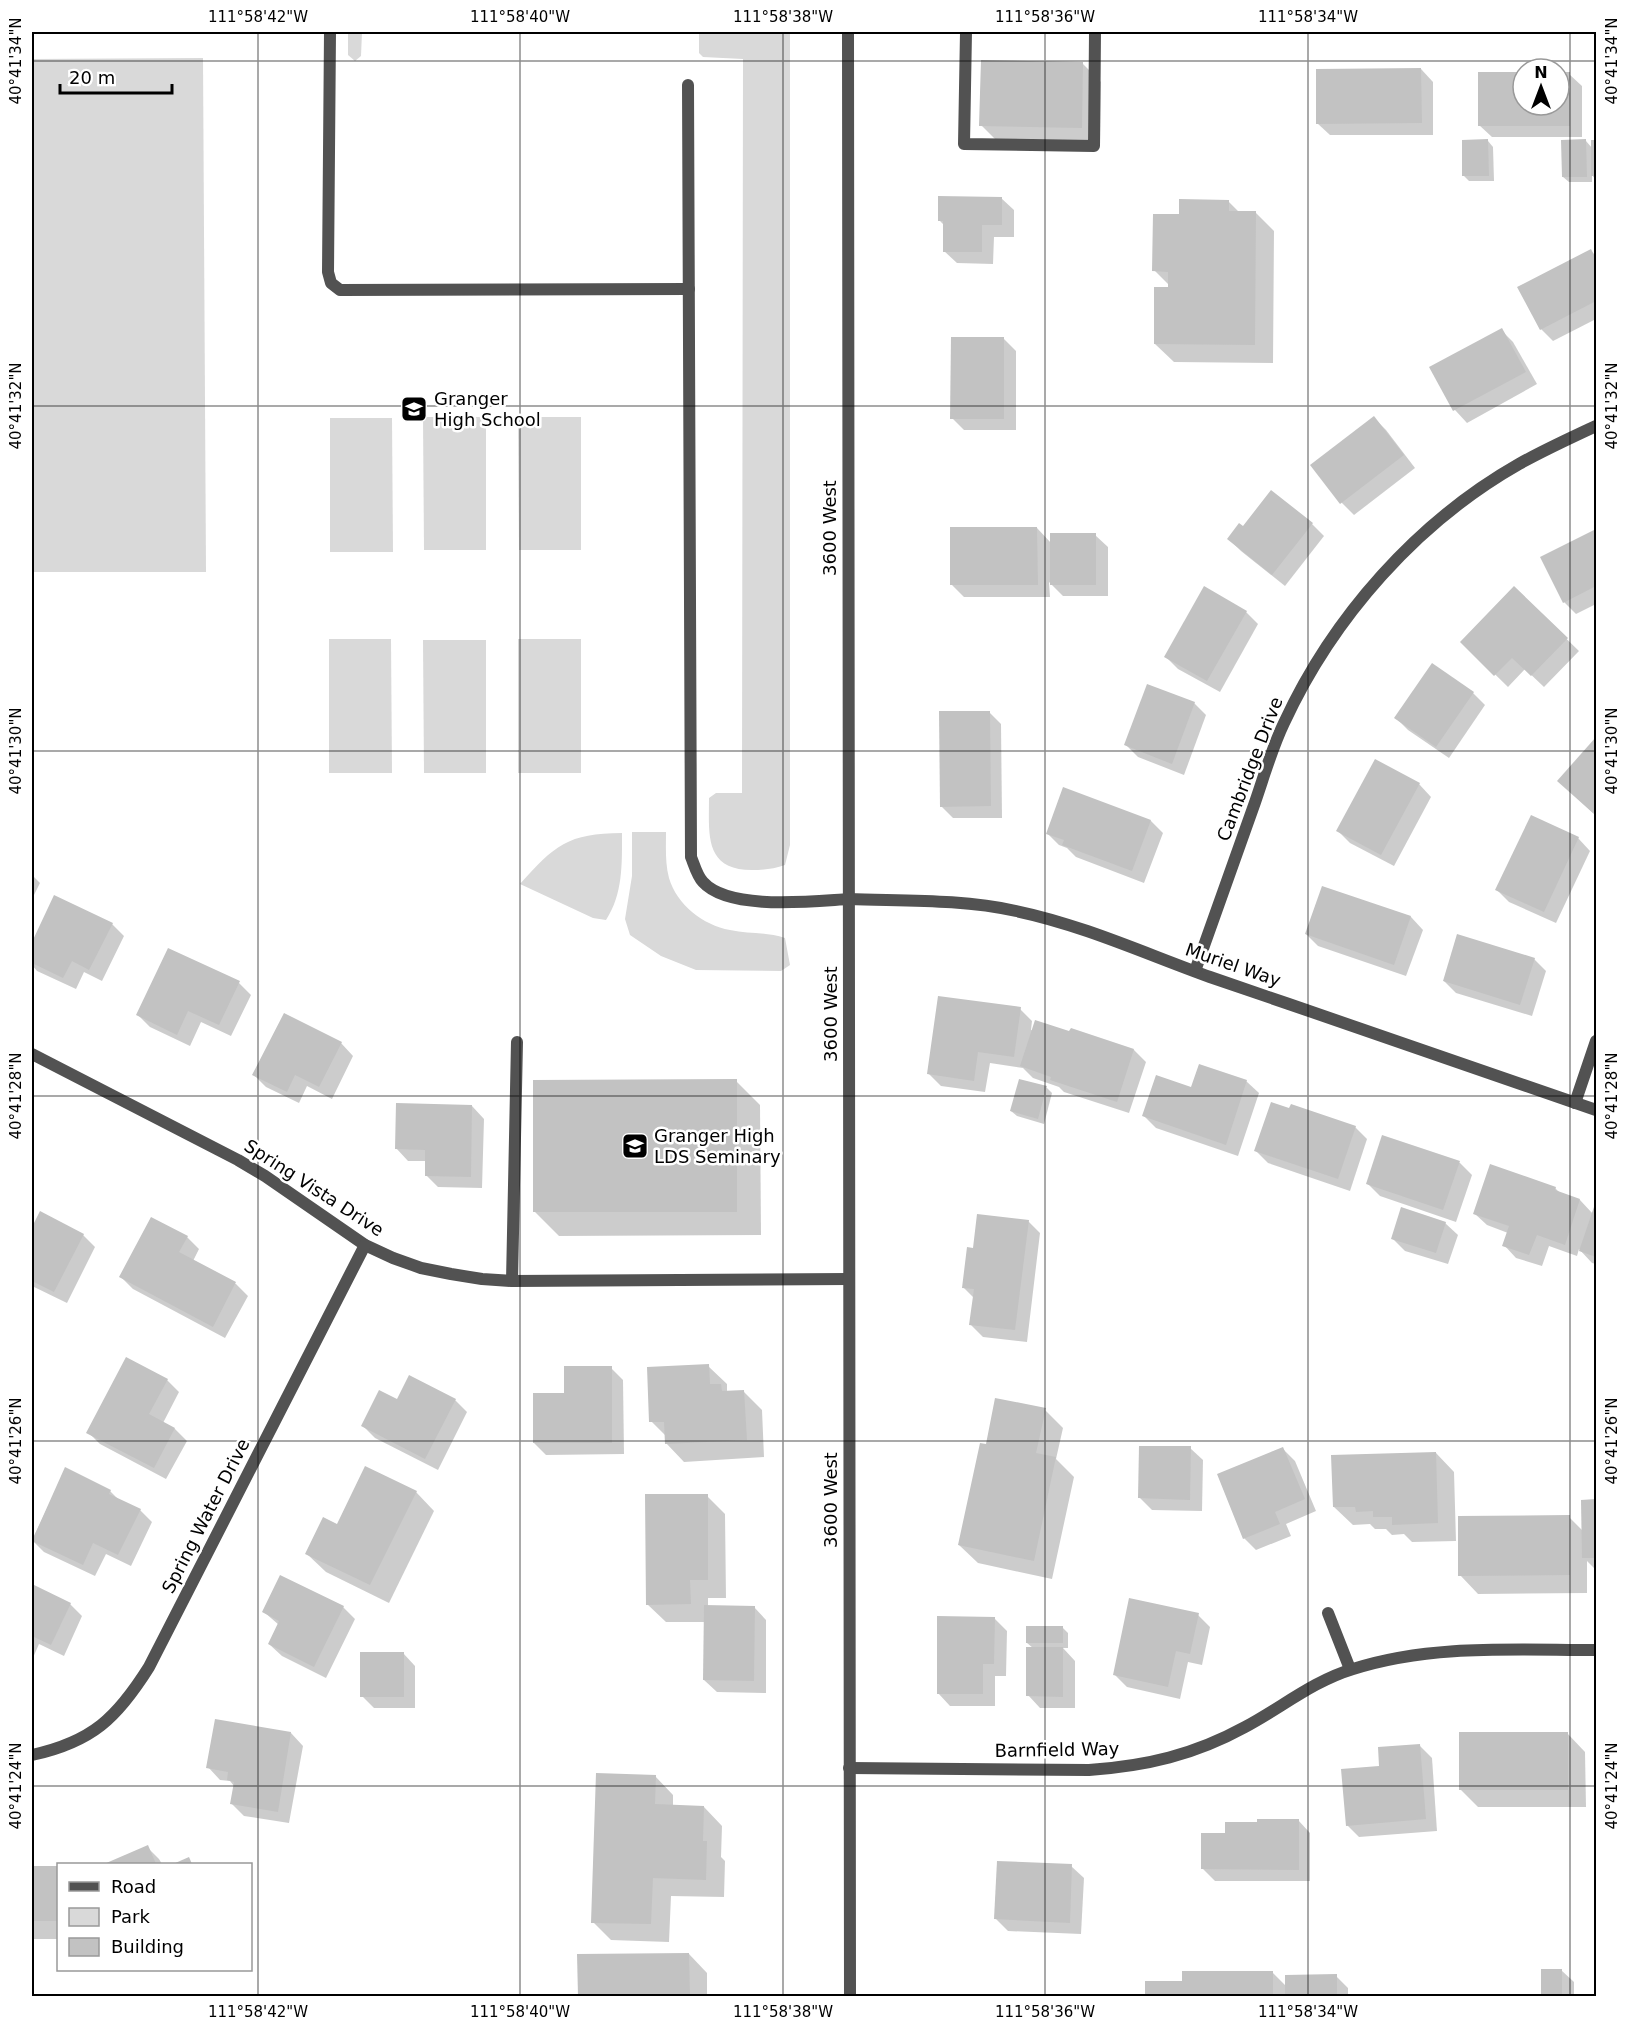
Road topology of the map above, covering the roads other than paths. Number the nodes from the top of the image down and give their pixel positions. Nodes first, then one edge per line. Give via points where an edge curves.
1 (330, 32) edge
2 (848, 32) edge
3 (966, 32) edge
4 (1095, 32) edge
5 (688, 85) dead end
6 (689, 289) junction
7 (1596, 426) edge
8 (849, 899) junction
9 (1195, 971) junction
10 (1596, 1041) edge
11 (517, 1042) dead end
12 (32, 1054) edge
13 (1575, 1103) junction
14 (1596, 1110) edge
15 (364, 1245) junction
16 (849, 1279) junction
17 (512, 1281) junction
18 (1328, 1613) dead end
19 (1596, 1650) edge
20 (1350, 1669) junction
21 (32, 1755) edge
22 (849, 1768) junction
23 (850, 1996) edge

1 - 6 street via 331,284 340,290
2 - 8 street, 3600 West
3 - 4 street via 964,144 1094,146
5 - 6 street, Muriel Way
6 - 8 street, Muriel Way via 691,856 703,882 725,896 768,903
7 - 9 street, Cambridge Drive via 1518,465 1477,492 1437,522 1361,599 1304,684 1283,725
8 - 9 street, Muriel Way via 940,901 1015,910
8 - 16 street, 3600 West
9 - 13 street, Muriel Way
10 - 13 street
11 - 17 street
12 - 15 street, Spring Vista Drive via 238,1160
13 - 14 street, Muriel Way
15 - 17 street, Spring Vista Drive via 421,1268
15 - 21 street, Spring Water Drive via 137,1686 90,1734
16 - 17 street, Spring Vista Drive
16 - 22 street, 3600 West
18 - 20 street
19 - 20 street, Barnfield Way via 1441,1652
20 - 22 street, Barnfield Way via 1209,1745 1171,1759 1089,1770
22 - 23 street, 3600 West

